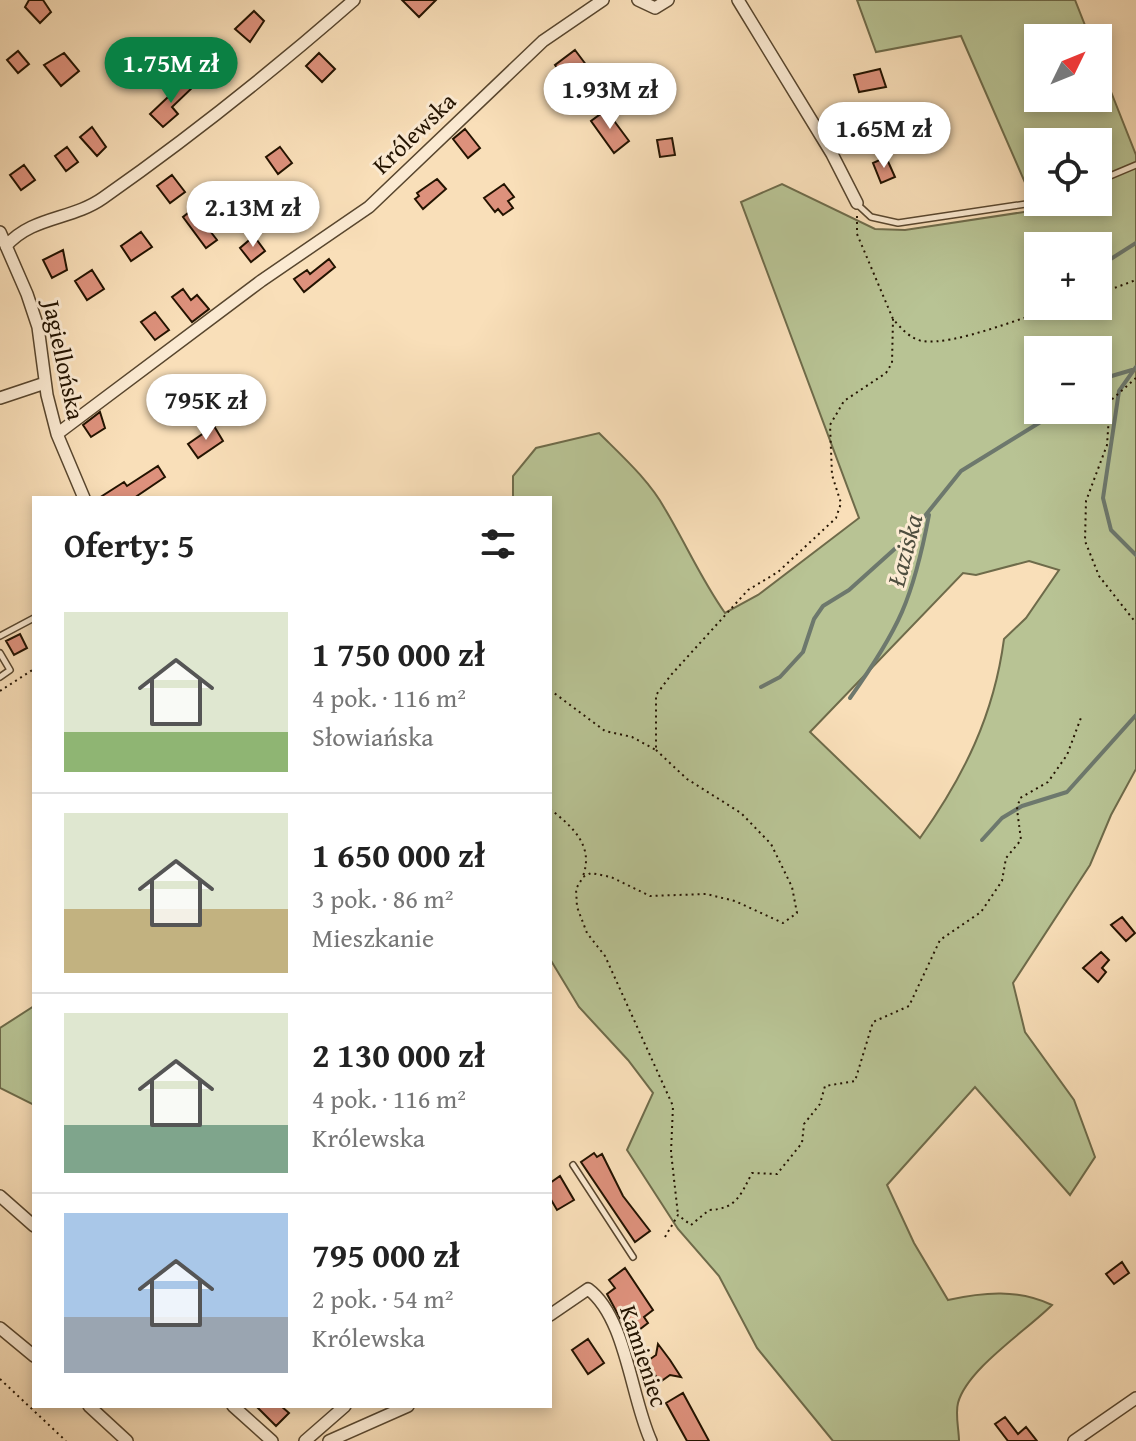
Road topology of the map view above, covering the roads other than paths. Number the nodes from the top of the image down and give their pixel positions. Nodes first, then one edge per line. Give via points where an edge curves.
1 (354, 0) edge
2 (603, 0) edge
3 (638, 0) edge
4 (668, 0) edge
5 (738, 0) edge
6 (1136, 165) edge
7 (1112, 175) edge
8 (857, 203) joint
9 (1024, 204) edge
10 (0, 232) edge
11 (6, 246) junction
12 (45, 383) junction
13 (0, 398) edge
14 (57, 434) junction
15 (83, 496) edge
16 (32, 619) edge
17 (0, 636) edge
18 (0, 653) edge
19 (0, 677) edge
20 (573, 1165) dead end
21 (0, 1196) edge
22 (32, 1224) edge
23 (633, 1257) dead end
24 (552, 1314) edge
25 (0, 1328) edge
26 (32, 1354) edge
27 (1136, 1398) edge
28 (91, 1408) edge
29 (235, 1408) edge
30 (343, 1408) edge
31 (403, 1408) edge
32 (308, 1439) edge
33 (127, 1441) edge
34 (272, 1441) edge
35 (326, 1441) edge
36 (651, 1441) edge
37 (1074, 1441) edge

1 - 11 street via 281,64 100,201 20,230
2 - 14 street, Królewska via 543,41 369,207
3 - 4 street via 655,8
5 - 8 street
6 - 7 lane
8 - 9 lane via 871,217 898,223
10 - 11 street, Jagiellońska
11 - 12 street, Jagiellońska via 38,327
12 - 13 street
12 - 14 street, Jagiellońska
14 - 15 street, Jagiellońska
16 - 17 lane
18 - 19 lane via 10,670
20 - 23 lane
21 - 22 street
24 - 36 street, Kamieniec via 588,1289 602,1299
25 - 26 street
27 - 37 street
28 - 33 street
29 - 34 street
30 - 32 street
31 - 35 street
32 - 35 street

